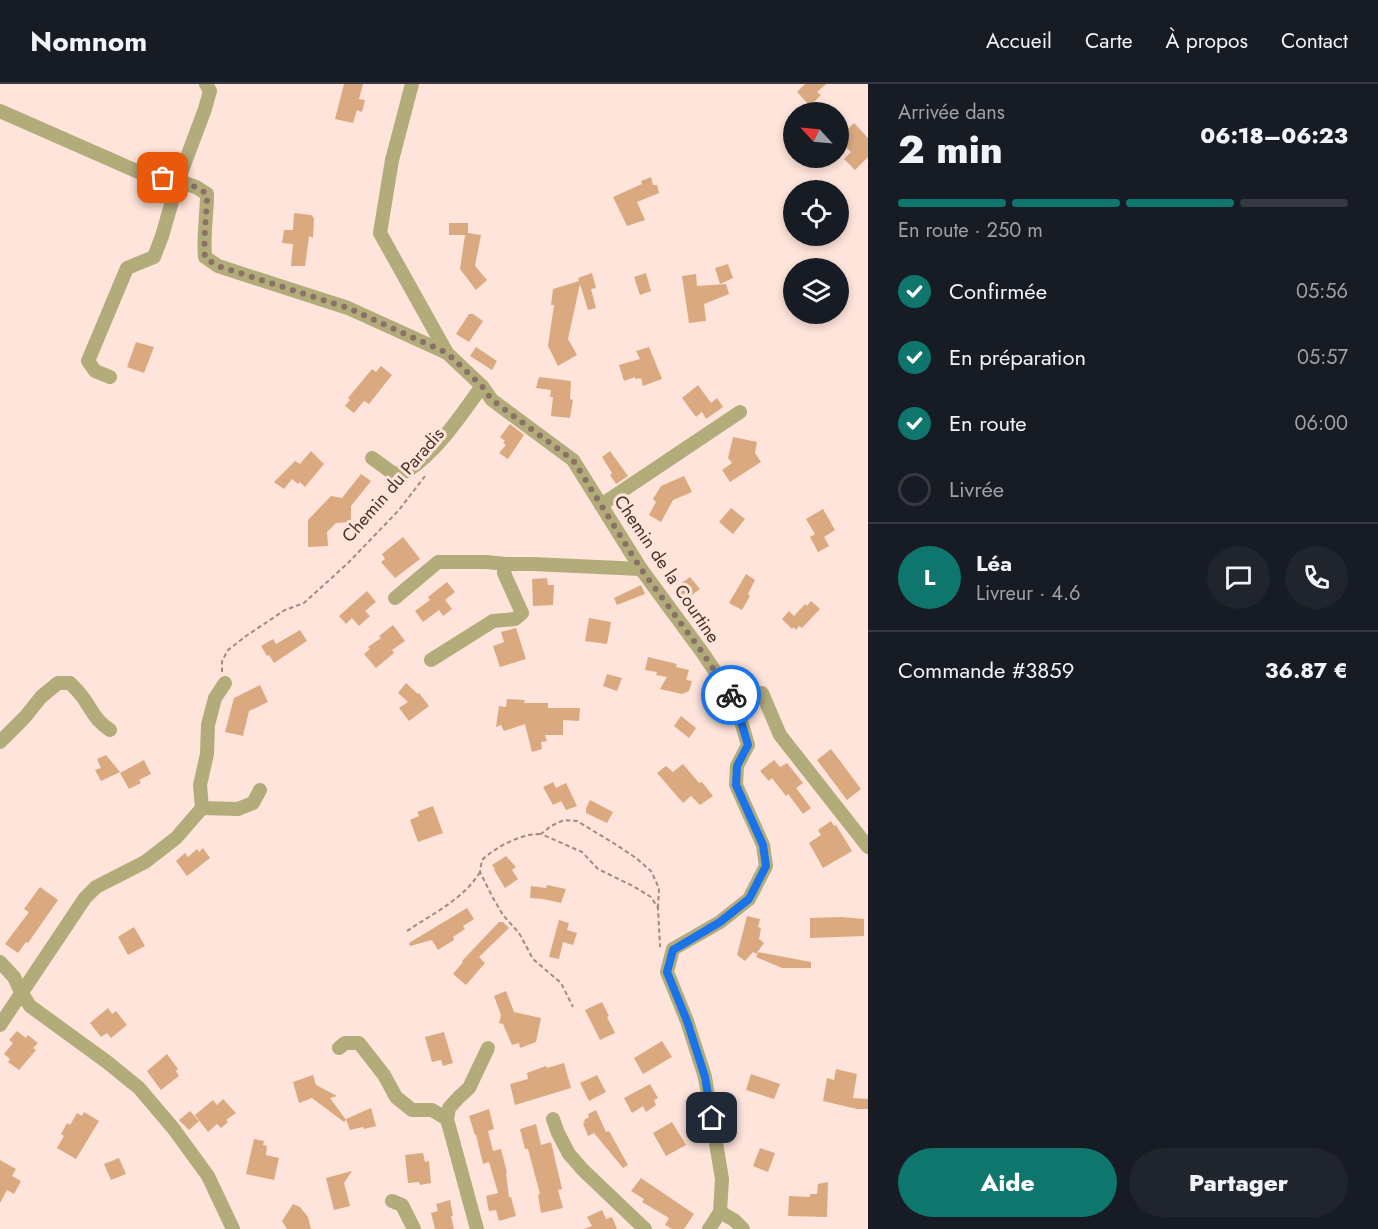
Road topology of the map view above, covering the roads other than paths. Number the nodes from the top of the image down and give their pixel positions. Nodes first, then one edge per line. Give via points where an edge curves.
1 (207, 84) edge
2 (412, 84) edge
3 (0, 111) edge
4 (178, 181) junction
5 (447, 353) junction
6 (110, 377) dead end
7 (482, 386) junction
8 (740, 412) dead end
9 (372, 458) dead end
10 (601, 505) junction
11 (506, 564) junction
12 (641, 569) junction
13 (395, 598) dead end
14 (431, 660) dead end
15 (225, 683) road end
16 (735, 701) junction
17 (110, 730) dead end
18 (0, 742) edge
19 (260, 790) dead end
20 (202, 808) junction
21 (868, 847) edge
22 (0, 962) edge
23 (21, 992) junction
24 (0, 1025) edge
25 (339, 1048) dead end
26 (488, 1048) dead end
27 (447, 1119) junction
28 (553, 1119) dead end
29 (392, 1201) dead end
30 (720, 1212) junction
31 (233, 1229) edge
32 (414, 1229) edge
33 (477, 1229) edge
34 (645, 1229) edge
35 (709, 1229) edge
36 (743, 1229) edge

1 - 4 street via 210,91 205,109
2 - 5 street, Chemin de la Courtine via 392,160 380,233
3 - 4 street via 141,173
4 - 5 street via 207,194 205,258 218,266 348,308
4 - 6 street via 154,257 127,268 88,361 95,371
5 - 7 street, Chemin de la Courtine
7 - 9 street via 429,453 405,472 394,474
7 - 10 street, Chemin de la Courtine via 492,400 573,460
8 - 10 street
10 - 12 street, Chemin de la Courtine
11 - 12 street
11 - 13 street via 438,562
11 - 14 street via 504,573 522,613 515,619 493,621
12 - 16 street, Chemin de la Courtine
15 - 20 street via 215,698 208,725 200,785
16 - 21 street via 762,693 780,735
16 - 30 street, Chemin de la Courtine via 748,745 737,766 736,785 763,845 766,866 749,899 673,950 667,972 705,1077 722,1179
17 - 18 street via 70,683 58,683
19 - 20 street via 253,802 238,809
20 - 23 street via 176,838 146,862 96,887 85,898
22 - 23 street
23 - 24 street
23 - 31 street via 30,1006 139,1088 208,1176
25 - 27 street via 345,1043 359,1043 396,1097 412,1110 432,1110
26 - 27 street via 469,1088 449,1108
27 - 33 street
28 - 34 street via 570,1154 583,1170
29 - 32 street via 402,1205
30 - 35 street, Chemin de la Courtine
30 - 36 street

